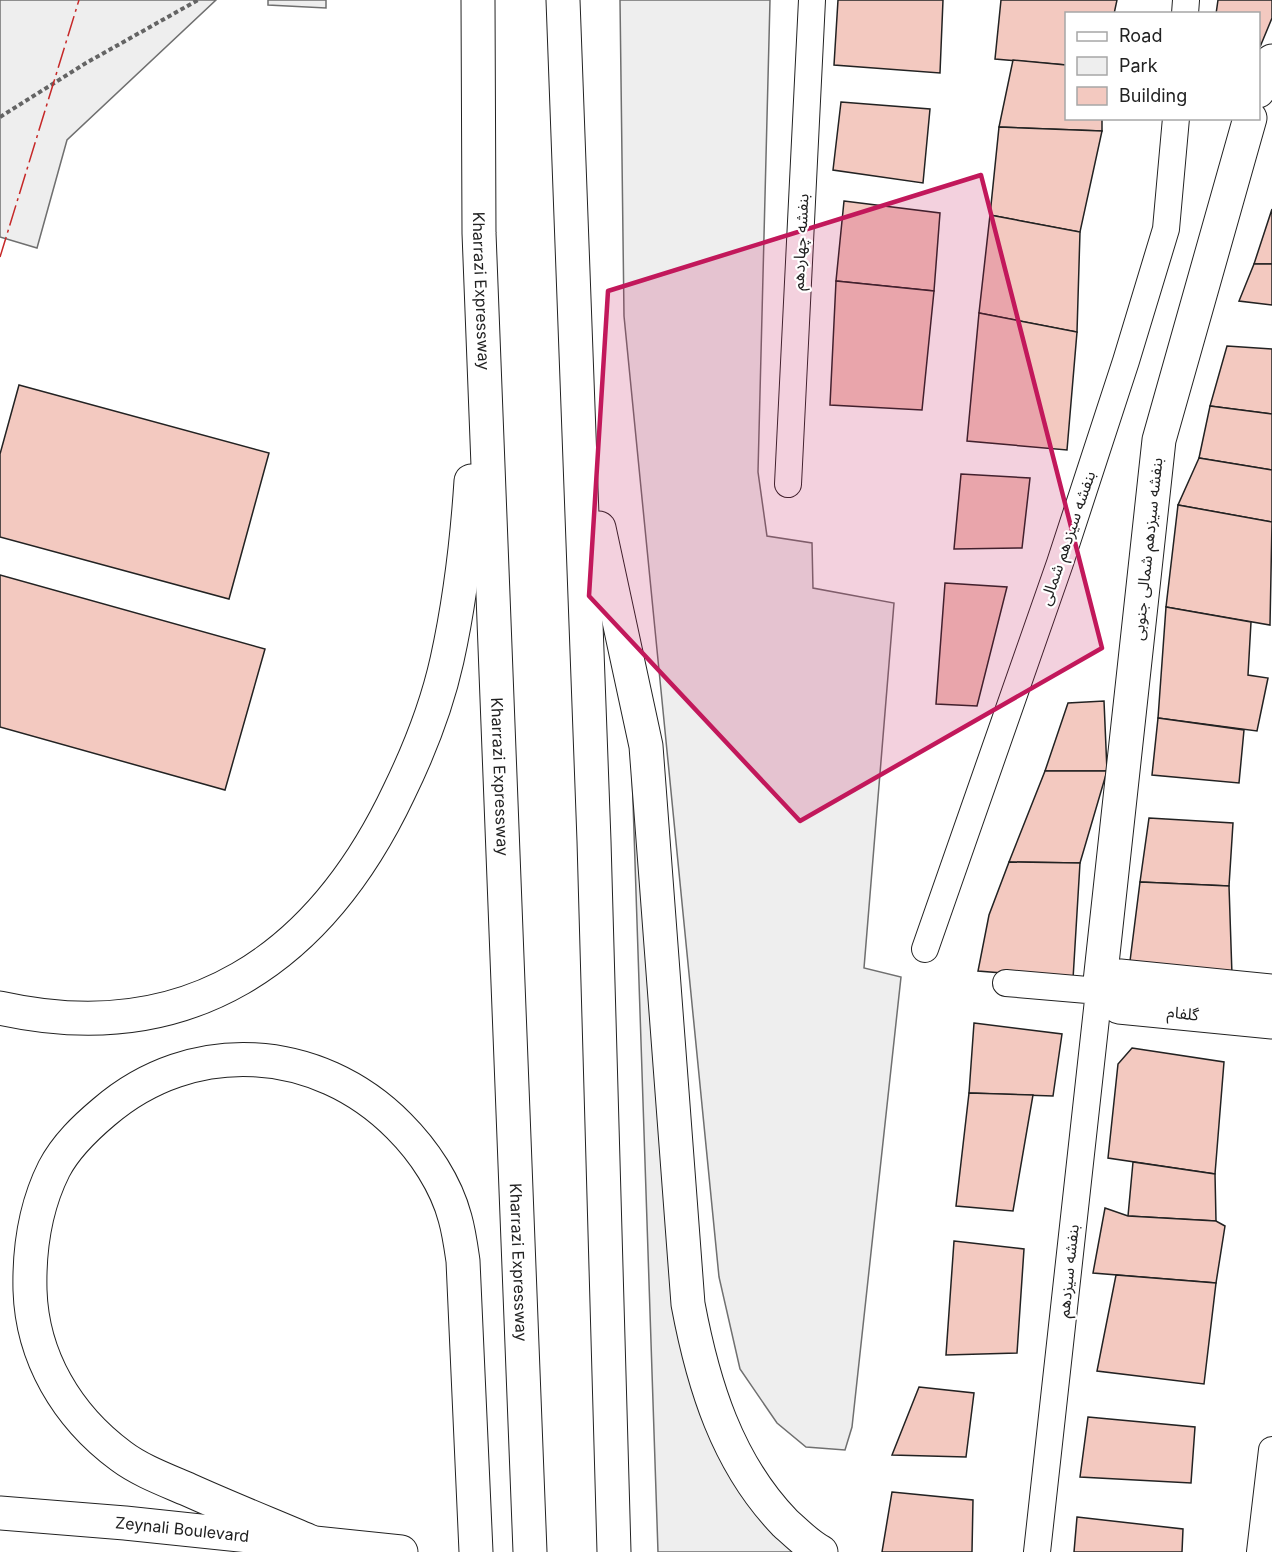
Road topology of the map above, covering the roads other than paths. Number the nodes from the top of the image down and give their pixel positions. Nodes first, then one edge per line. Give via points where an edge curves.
1 (477, 0) edge
2 (563, 0) edge
3 (812, 0) edge
4 (1272, 61) edge
5 (1260, 87) edge
6 (1176, 120) edge
7 (1249, 120) edge
8 (479, 233) junction
9 (581, 445) junction
10 (788, 484) dead end
11 (925, 949) dead end
12 (1006, 983) dead end
13 (1099, 990) junction
14 (1272, 991) edge
15 (0, 1008) edge
16 (1272, 1022) edge
17 (1272, 1450) edge
18 (0, 1513) edge
19 (309, 1541) junction
20 (401, 1552) edge
21 (476, 1552) edge
22 (530, 1552) edge
23 (614, 1552) edge
24 (821, 1552) edge
25 (1037, 1552) edge
26 (1260, 1552) edge

1 - 8 main road, Kharrazi Expressway
2 - 9 main road
3 - 10 street, بنفشه چهاردهم
4 - 5 main road
6 - 11 street, بنفشه سیزدهم شمالی via 1166,229 1060,563
7 - 13 main road, بنفشه سیزدهم شمالی جنوبی via 1160,440
8 - 15 main road via 465,563 446,662 416,756 382,828 342,888 307,929 272,959 204,997 138,1016 105,1019 66,1020
8 - 22 main road, Kharrazi Expressway
9 - 23 main road
9 - 24 main road via 646,746 688,1304 698,1354 724,1432 749,1479 772,1509
12 - 13 street
13 - 14 main road, گلفام via 1120,976
13 - 16 main road, گلفام via 1119,1007
13 - 25 street, بنفشه سیزدهم
17 - 26 street
18 - 19 main road, Zeynali Boulevard
19 - 20 main road, Zeynali Boulevard
19 - 21 main road via 168,1481 122,1457 88,1427 58,1390 38,1344 30,1303 29,1257 37,1211 55,1167 81,1132 121,1097 157,1077 200,1063 239,1058 272,1061 299,1065 337,1079 392,1119 416,1143 431,1166 455,1217 463,1261

